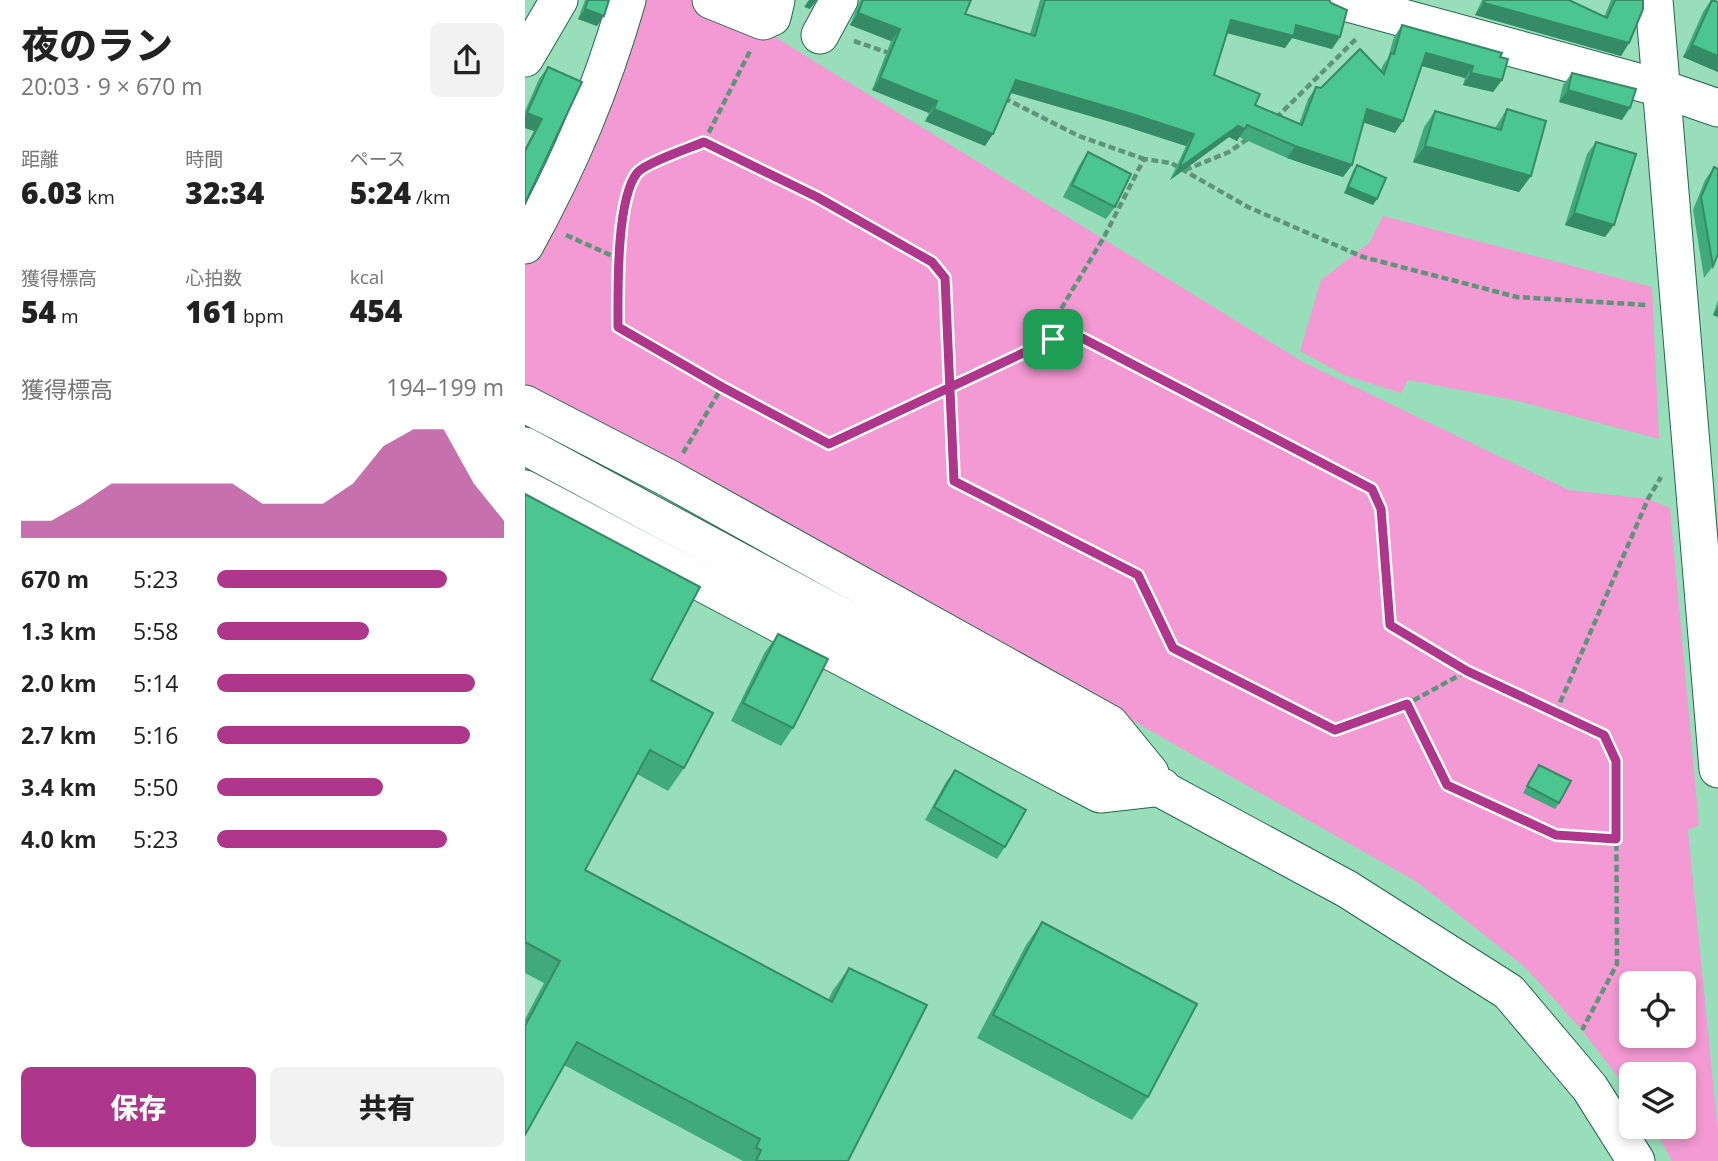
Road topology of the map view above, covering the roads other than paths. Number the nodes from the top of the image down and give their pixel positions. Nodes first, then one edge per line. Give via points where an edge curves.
1 (559, 0) edge
2 (627, 0) edge
3 (711, 0) edge
4 (839, 0) edge
5 (1337, 0) edge
6 (1654, 0) edge
7 (770, 10) edge
8 (1440, 13) edge
9 (821, 35) road end
10 (525, 58) edge
11 (1660, 88) junction
12 (1718, 108) edge
13 (531, 234) edge
14 (525, 404) edge
15 (525, 446) edge
16 (525, 489) edge
17 (1718, 769) edge
18 (1162, 787) junction
19 (1636, 1161) edge

1 - 10 street
2 - 13 street via 605,77 563,175
3 - 7 street
4 - 9 street
5 - 8 street via 1381,12
6 - 11 street
8 - 11 street
11 - 12 street
11 - 17 street
14 - 18 street via 668,478 1110,724
15 - 18 street
16 - 18 street via 1100,794
18 - 19 street via 1347,889 1509,992 1590,1088

